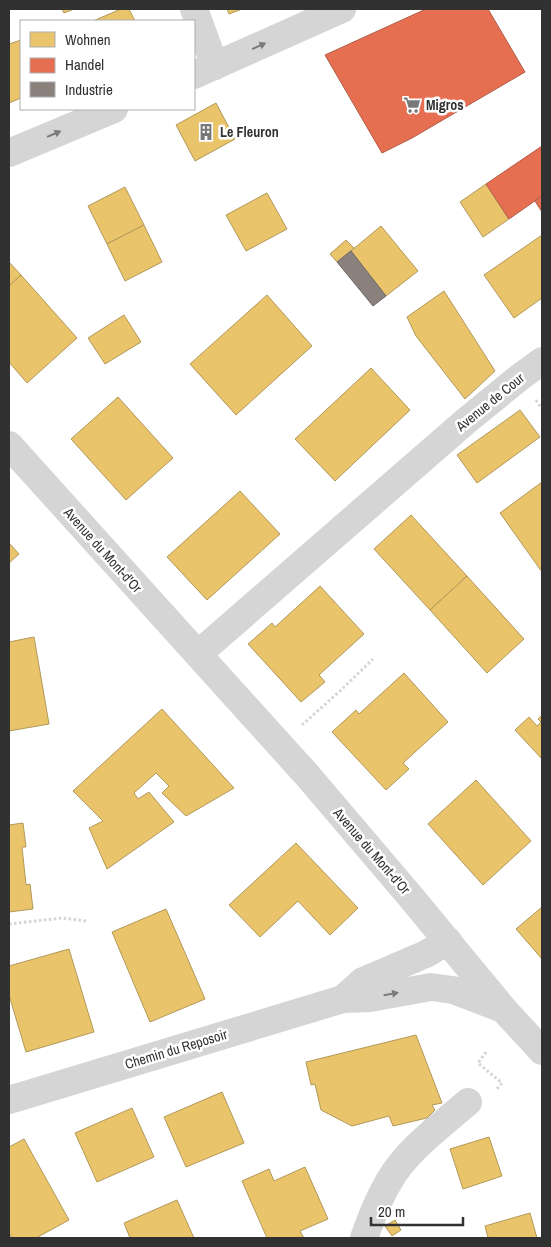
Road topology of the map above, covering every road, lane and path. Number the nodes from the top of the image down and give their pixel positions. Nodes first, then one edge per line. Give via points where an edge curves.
1 (194, 9) edge
2 (342, 9) edge
3 (204, 70) edge
4 (112, 110) edge
5 (9, 154) edge
6 (542, 361) edge
7 (9, 446) edge
8 (198, 654) junction
9 (373, 659) dead end
10 (279, 745) junction
11 (86, 921) dead end
12 (9, 924) edge
13 (448, 941) junction
14 (343, 999) junction
15 (506, 1011) junction
16 (537, 1035) edge
17 (9, 1100) edge
18 (468, 1102) dead end
19 (364, 1238) edge

1 - 3 street
3 -> 2 street
5 -> 4 street
6 - 8 street, Avenue de Cour via 474,414
7 - 8 street, Avenue du Mont-d'Or
8 - 10 street, Avenue du Mont-d'Or
9 - 10 path
10 - 13 street, Avenue du Mont-d'Or
11 - 12 path via 62,918
13 - 14 street, Chemin du Reposoir via 363,981
13 - 15 street, Avenue du Mont-d'Or
14 -> 15 street, Chemin du Reposoir via 370,998 431,987 453,990
14 - 17 street, Chemin du Reposoir
15 - 16 street, Avenue du Mont-d'Or
18 - 19 street via 400,1165 384,1189

